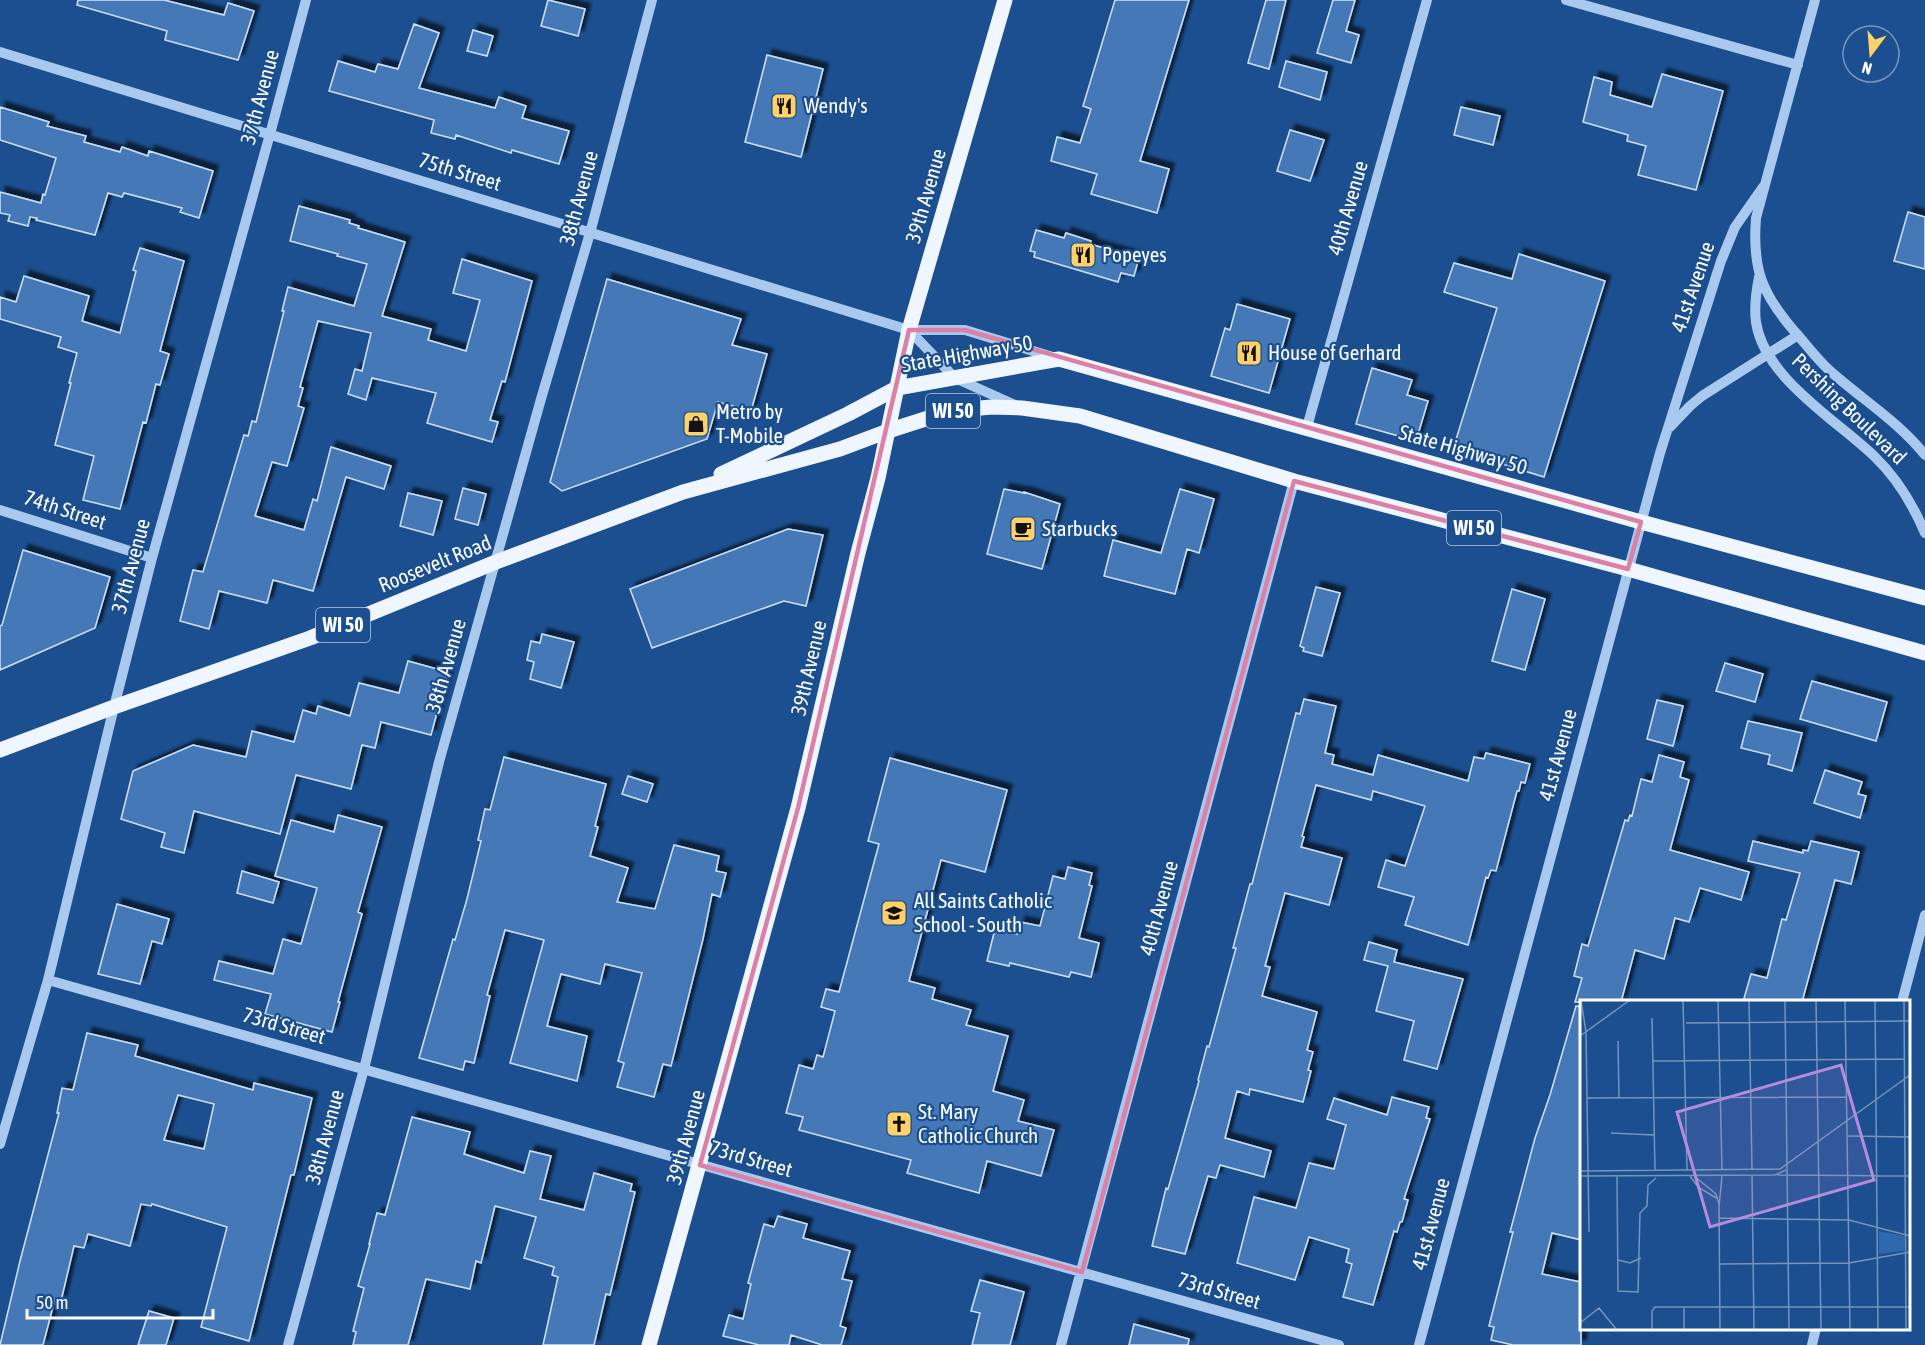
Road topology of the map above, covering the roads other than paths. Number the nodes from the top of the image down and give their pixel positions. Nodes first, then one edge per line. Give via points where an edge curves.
1 (306, 0) edge
2 (652, 0) edge
3 (1005, 0) edge
4 (1427, 0) edge
5 (1566, 0) edge
6 (1815, 0) edge
7 (0, 51) edge
8 (1798, 64) junction
9 (270, 134) junction
10 (1763, 187) junction
11 (590, 233) junction
12 (1760, 274) junction
13 (909, 330) junction
14 (1797, 335) junction
15 (1769, 355) junction
16 (1059, 359) junction
17 (955, 378) junction
18 (897, 388) junction
19 (1022, 408) junction
20 (1307, 427) junction
21 (1668, 429) junction
22 (888, 431) junction
23 (1925, 455) edge
24 (1294, 481) junction
25 (683, 492) junction
26 (0, 510) edge
27 (1641, 522) junction
28 (1925, 533) edge
29 (152, 558) junction
30 (496, 562) junction
31 (1629, 569) junction
32 (1925, 598) edge
33 (1925, 653) edge
34 (114, 707) junction
35 (0, 750) edge
36 (1925, 915) edge
37 (48, 980) junction
38 (1903, 1000) edge
39 (364, 1070) junction
40 (0, 1144) edge
41 (700, 1165) junction
42 (1082, 1272) junction
43 (1816, 1330) edge
44 (288, 1345) edge
45 (649, 1345) edge
46 (1061, 1345) edge
47 (1340, 1345) edge
48 (1419, 1345) edge
49 (1812, 1345) edge

1 - 9 street, 37th Avenue
2 - 11 street, 38th Avenue
3 - 13 main road, 39th Avenue
4 - 20 street, 40th Avenue
5 - 8 street
6 - 8 street, Pershing Boulevard
7 - 9 street, 75th Street
8 - 10 street, Pershing Boulevard
9 - 11 street, 75th Street
9 - 29 street, 37th Avenue
10 - 12 street, Pershing Boulevard via 1755,236
10 - 21 street, 41st Avenue via 1735,227 1721,261
11 - 13 street, 75th Street
11 - 30 street, 38th Avenue
12 - 14 street, Pershing Boulevard via 1768,297
12 - 15 street, Pershing Boulevard via 1756,322
13 - 16 street, 75th Street via 965,330
13 - 17 street, 75th Street
13 - 18 main road, 39th Avenue
14 - 15 street
14 - 23 street, Pershing Boulevard via 1828,369
15 - 21 street via 1702,396
15 - 28 street, Pershing Boulevard via 1815,406 1877,459 1909,500
16 - 17 main road, State Highway 50 / WI 50
16 - 20 main road, State Highway 50 / WI 50
17 - 18 main road, State Highway 50 / WI 50
17 - 19 street, 75th Street
18 - 22 main road, 39th Avenue
18 - 25 main road, State Highway 50 / WI 50
19 - 22 main road, WI 50 via 950,411
19 - 24 main road, WI 50 via 1080,416
20 - 27 main road, State Highway 50 / WI 50
21 - 27 street, 41st Avenue
22 - 25 main road, WI 50 via 840,449
22 - 41 main road, 39th Avenue via 798,808
24 - 31 main road, WI 50
24 - 42 street, 40th Avenue
25 - 30 main road, Roosevelt Road / WI 50
26 - 29 street, 74th Street
27 - 31 street, 41st Avenue
27 - 32 main road, State Highway 50 / WI 50
29 - 34 street, 37th Avenue
30 - 34 main road, Roosevelt Road / WI 50 via 310,638
30 - 39 street, 38th Avenue via 440,762
31 - 33 main road, WI 50
31 - 48 street, 41st Avenue
34 - 35 main road, Roosevelt Road / WI 50
34 - 37 street, 37th Avenue
36 - 38 street
37 - 39 street, 73rd Street
37 - 40 street, 37th Avenue
39 - 41 street, 73rd Street
39 - 44 street, 38th Avenue
41 - 42 street, 73rd Street
41 - 45 main road, 39th Avenue
42 - 46 street, 40th Avenue
42 - 47 street, 73rd Street
43 - 49 street

